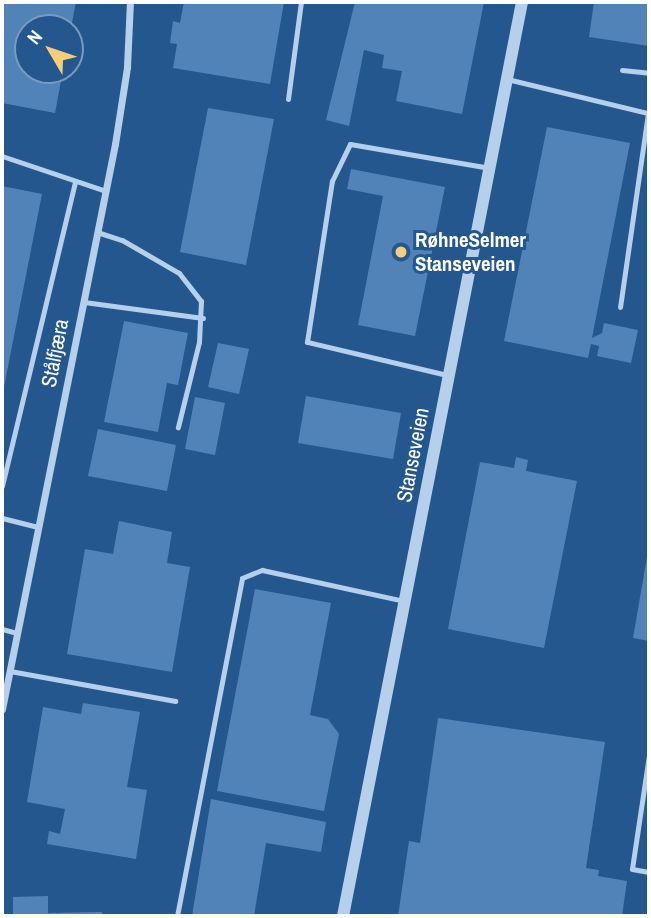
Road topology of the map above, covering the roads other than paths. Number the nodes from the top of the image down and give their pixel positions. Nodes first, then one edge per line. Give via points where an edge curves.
1 (130, 2) edge
2 (301, 2) edge
3 (522, 2) edge
4 (622, 70) dead end
5 (649, 73) edge
6 (507, 79) junction
7 (288, 99) dead end
8 (2, 156) edge
9 (490, 168) junction
10 (75, 183) junction
11 (106, 191) junction
12 (97, 232) junction
13 (84, 302) junction
14 (620, 307) dead end
15 (203, 318) junction
16 (449, 375) junction
17 (177, 427) dead end
18 (2, 486) edge
19 (2, 518) edge
20 (38, 527) junction
21 (404, 601) junction
22 (2, 629) edge
23 (17, 633) junction
24 (9, 671) junction
25 (175, 701) dead end
26 (2, 709) edge
27 (649, 755) edge
28 (649, 872) edge
29 (177, 916) edge
30 (343, 916) edge

1 - 11 street, Stålfjæra via 127,67
2 - 7 lane
3 - 6 street, Stanseveien
4 - 5 lane
6 - 9 street, Stanseveien
6 - 14 lane via 648,113
8 - 10 lane
9 - 16 street, Stanseveien
9 - 16 lane via 349,144 332,181 306,342
10 - 11 lane
10 - 18 lane
11 - 12 street, Stålfjæra
12 - 13 street, Stålfjæra
12 - 15 lane via 122,240 179,274 194,289
13 - 15 lane
13 - 20 street, Stålfjæra
15 - 17 lane
16 - 21 street, Stanseveien
19 - 20 lane
20 - 23 street, Stålfjæra
21 - 29 lane via 262,570 242,578
21 - 30 street, Stanseveien
22 - 23 lane
23 - 24 street, Stålfjæra
24 - 25 lane
24 - 26 street, Stålfjæra
27 - 28 lane via 632,869

